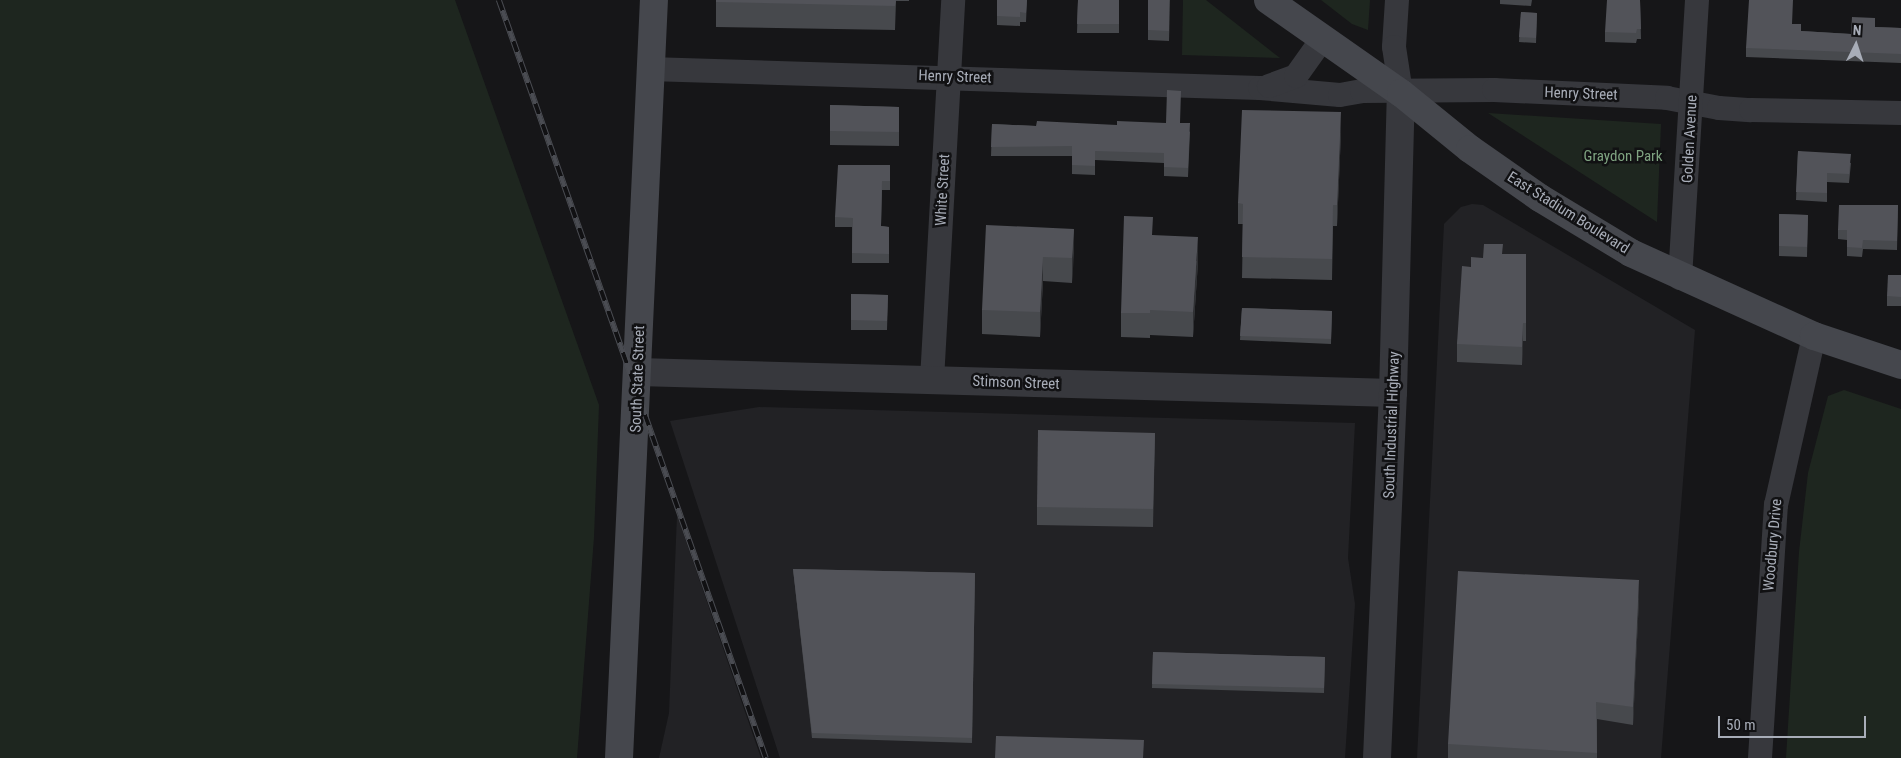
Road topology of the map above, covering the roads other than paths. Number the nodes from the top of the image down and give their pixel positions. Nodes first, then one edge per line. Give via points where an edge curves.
1 (654, 0) edge
2 (953, 0) edge
3 (1268, 0) edge
4 (1397, 0) edge
5 (1697, 0) edge
6 (1323, 38) junction
7 (649, 69) junction
8 (950, 77) junction
9 (1260, 88) junction
10 (1401, 92) junction
11 (1692, 102) junction
12 (1901, 114) edge
13 (1680, 278) junction
14 (1814, 336) junction
15 (1901, 365) edge
16 (638, 372) junction
17 (932, 380) junction
18 (1393, 392) junction
19 (619, 758) edge
20 (1377, 758) edge
21 (1760, 758) edge

1 - 7 main road, South State Street
2 - 8 street, White Street
3 - 6 main road, East Stadium Boulevard
4 - 10 street via 1394,47
5 - 11 street, Golden Avenue
6 - 9 street, Henry Street via 1296,76
6 - 10 main road, East Stadium Boulevard
7 - 8 street, Henry Street
7 - 16 main road, South State Street
8 - 9 street, Henry Street
8 - 17 street, White Street
9 - 10 street, Henry Street via 1340,95 1362,91
10 - 11 street, Henry Street via 1494,90
10 - 13 main road, East Stadium Boulevard via 1463,144 1540,198
10 - 18 street, South Industrial Highway
11 - 12 street, Henry Street via 1751,110
11 - 13 street, Golden Avenue
13 - 14 main road, East Stadium Boulevard
14 - 15 main road, East Stadium Boulevard
14 - 21 street, Woodbury Drive via 1776,505
16 - 17 street, Stimson Street
16 - 19 main road, South State Street
17 - 18 street, Stimson Street
18 - 20 street, South Industrial Highway

